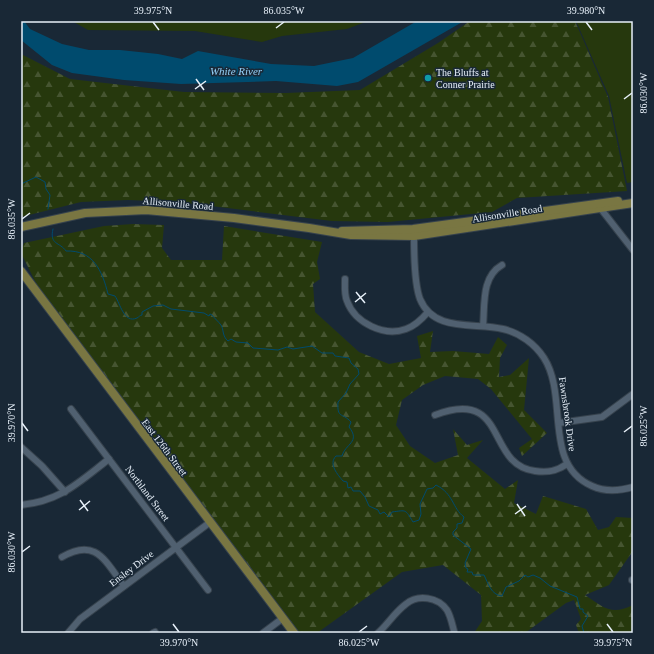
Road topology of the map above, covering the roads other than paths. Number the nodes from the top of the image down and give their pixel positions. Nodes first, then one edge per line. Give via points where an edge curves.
1 (633, 198) edge
2 (633, 203) edge
3 (601, 209) junction
4 (21, 226) edge
5 (335, 232) junction
6 (414, 236) junction
7 (633, 250) edge
8 (502, 265) dead end
9 (21, 271) edge
10 (345, 279) dead end
11 (428, 312) junction
12 (483, 326) junction
13 (633, 394) edge
14 (71, 409) dead end
15 (435, 415) dead end
16 (559, 423) junction
17 (21, 447) edge
18 (109, 459) junction
19 (567, 464) junction
20 (633, 486) edge
21 (65, 492) junction
22 (21, 505) edge
23 (209, 523) junction
24 (176, 547) junction
25 (62, 558) dead end
26 (124, 586) junction
27 (208, 590) dead end
28 (283, 618) junction
29 (454, 631) dead end
30 (68, 633) edge
31 (263, 633) edge
32 (294, 633) edge
33 (378, 633) edge

1 - 5 main road, Allisonville Road via 413,229 358,229
2 - 3 main road, Allisonville Road
3 - 6 main road, Allisonville Road
3 - 7 street
4 - 5 main road, Allisonville Road via 85,213 146,210 234,218
5 - 6 main road, Allisonville Road via 351,235
6 - 11 street via 418,292
8 - 12 street via 492,273 487,282
9 - 23 main road, East 126th Street
10 - 11 street via 349,306 359,318 374,328 388,332 405,329 414,325
11 - 12 street, Fawnsbrook Drive via 448,323
12 - 16 street, Fawnsbrook Drive via 504,329 518,335 540,353 553,377
13 - 16 street via 602,417
14 - 18 street, Northland Street
15 - 19 street via 460,408 479,413 490,424 509,456 524,469 548,472
16 - 19 street, Fawnsbrook Drive
17 - 21 street
18 - 21 street
18 - 24 street, Northland Street
19 - 20 street, Fawnsbrook Drive via 579,478 598,488 616,490
21 - 22 street via 49,500
23 - 24 street, Ensley Drive
23 - 28 main road, East 126th Street
24 - 26 street, Ensley Drive
24 - 27 street, Northland Street
25 - 26 street via 79,549 95,552 104,559
26 - 30 street, Ensley Drive via 77,621
28 - 31 street
28 - 32 main road, East 126th Street
29 - 33 street via 450,616 444,607 431,599 420,598 407,603

